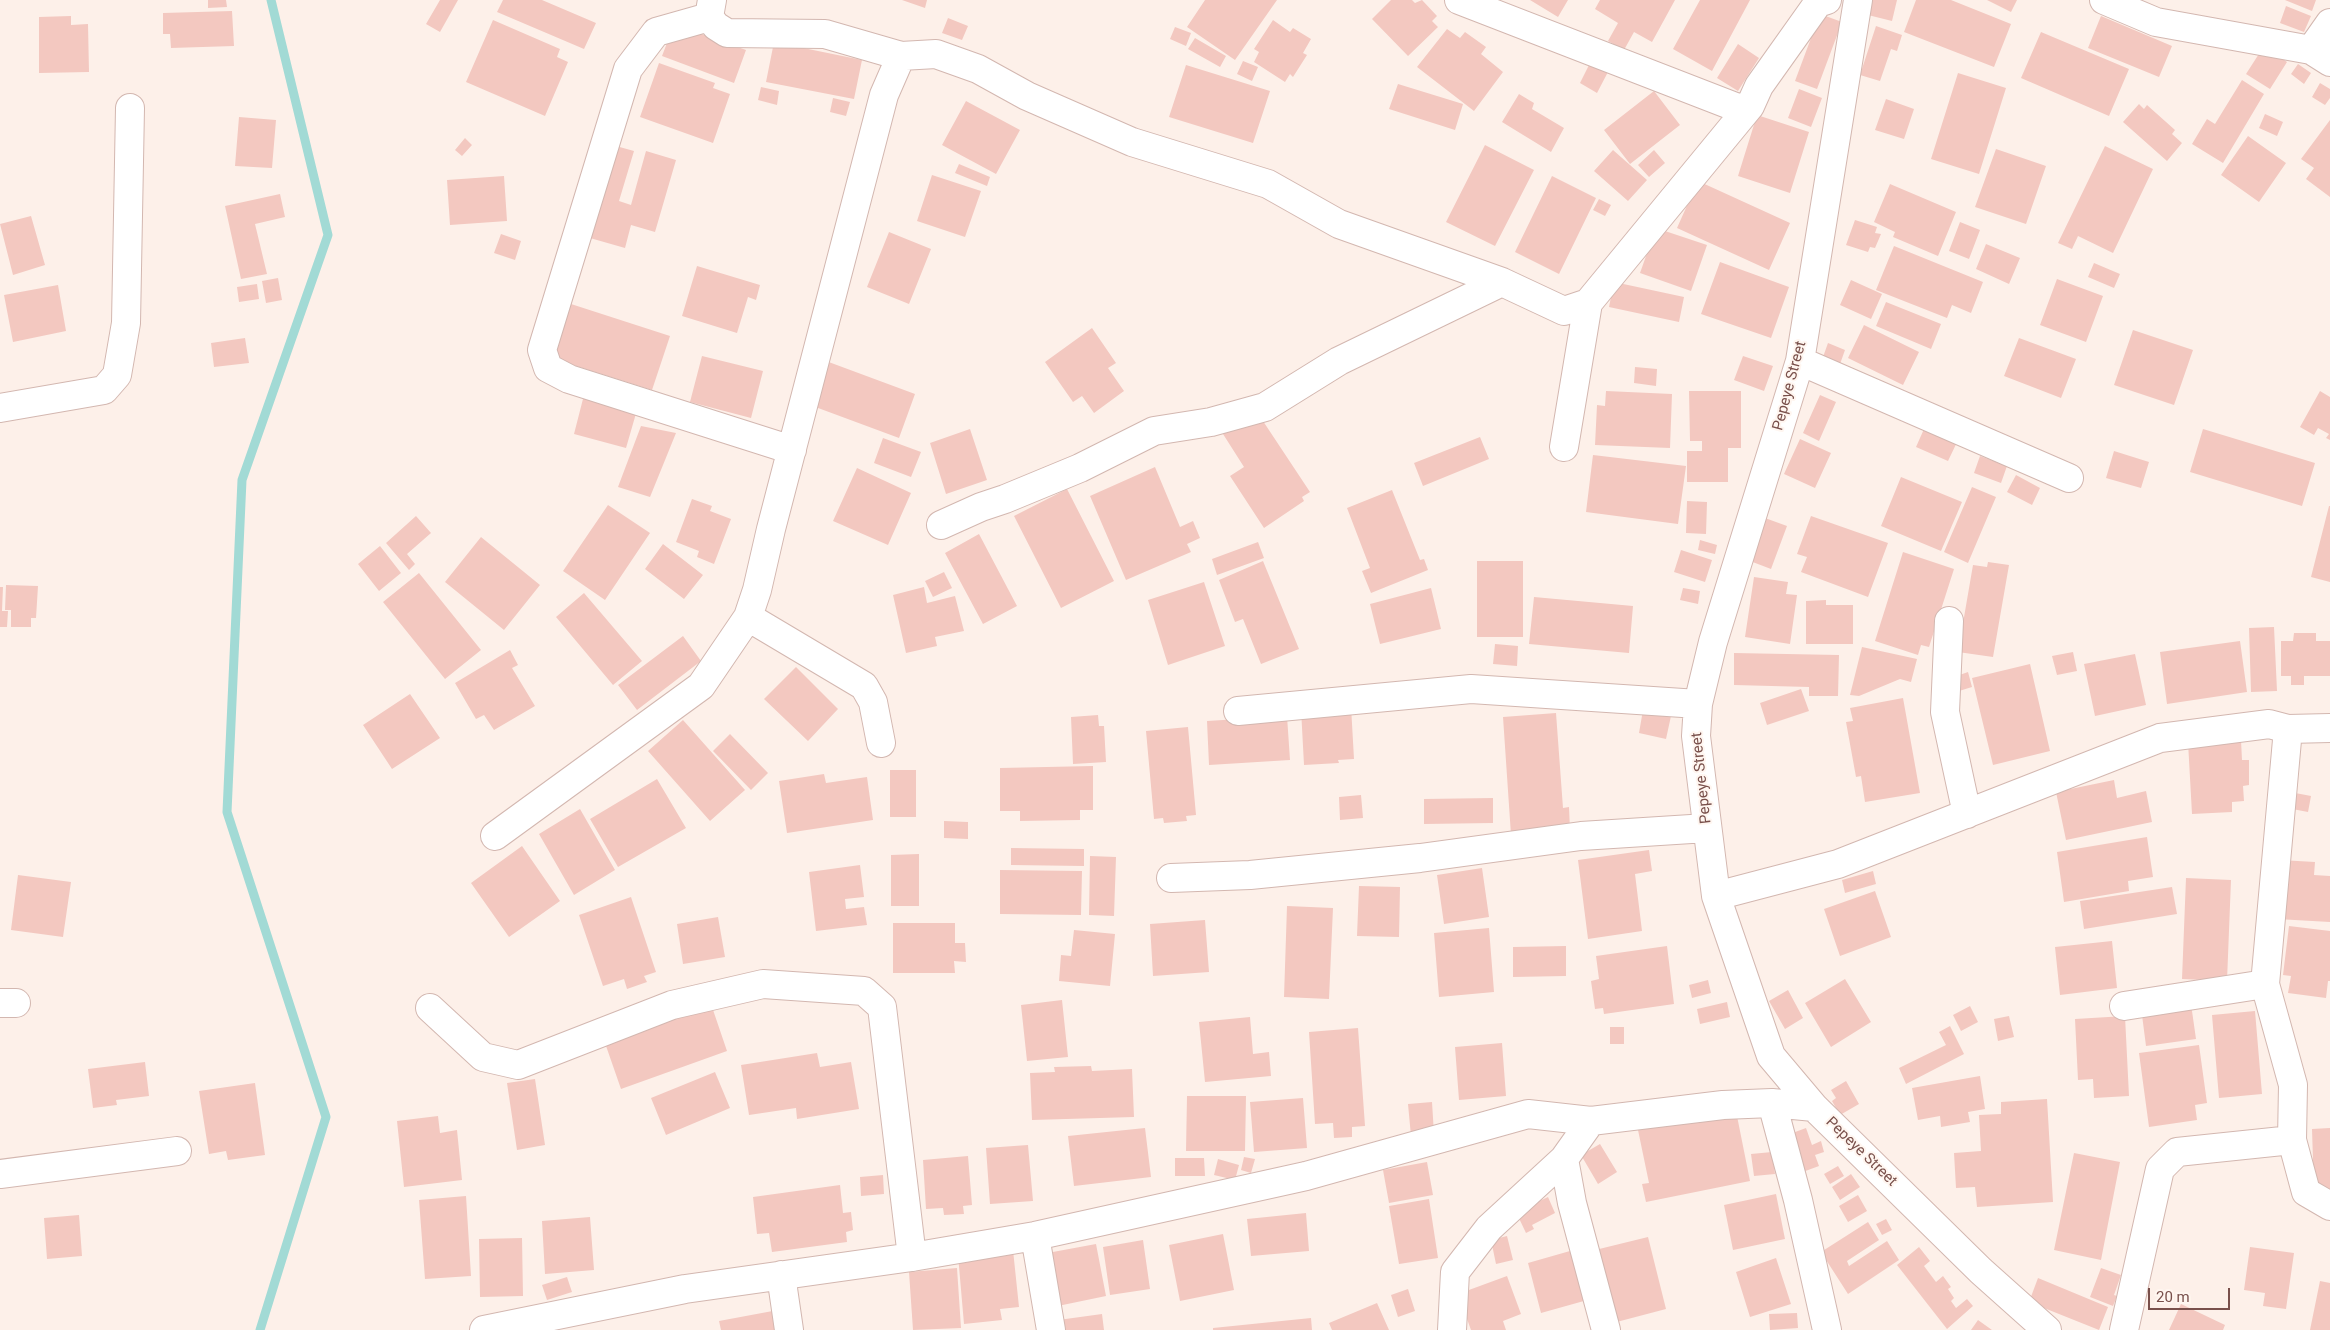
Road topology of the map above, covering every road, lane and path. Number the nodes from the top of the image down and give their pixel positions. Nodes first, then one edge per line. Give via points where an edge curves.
1 (1459, 0) edge
2 (1827, 0) edge
3 (1858, 0) edge
4 (2104, 0) edge
5 (710, 8) edge
6 (2158, 11) edge
7 (2330, 23) edge
8 (901, 56) junction
9 (2320, 56) edge
10 (1750, 106) junction
11 (130, 108) dead end
12 (1502, 282) junction
13 (1588, 303) junction
14 (1800, 361) junction
15 (0, 408) edge
16 (1564, 447) dead end
17 (792, 450) junction
18 (2069, 478) dead end
19 (941, 525) dead end
20 (748, 617) junction
21 (1949, 622) dead end
22 (1698, 704) junction
23 (1238, 711) dead end
24 (2330, 728) edge
25 (2288, 729) junction
26 (881, 743) dead end
27 (1967, 814) junction
28 (1708, 828) junction
29 (495, 836) dead end
30 (1171, 878) dead end
31 (1716, 896) junction
32 (2265, 984) junction
33 (2124, 1006) dead end
34 (430, 1008) dead end
35 (1772, 1102) junction
36 (1814, 1107) junction
37 (1591, 1121) junction
38 (2292, 1140) junction
39 (177, 1151) dead end
40 (1564, 1159) junction
41 (0, 1174) edge
42 (2330, 1206) edge
43 (1035, 1236) junction
44 (912, 1257) junction
45 (781, 1275) junction
46 (484, 1330) edge
47 (789, 1330) edge
48 (1051, 1330) edge
49 (1452, 1330) edge
50 (1606, 1330) edge
51 (1824, 1330) edge
52 (2047, 1330) edge
53 (2124, 1330) edge

1 - 10 street via 1738,108
2 - 10 street via 1818,3 1758,86
3 - 14 street, Pepeye Street
4 - 6 street
5 - 8 street via 716,26 727,33 824,34
5 - 17 street via 656,32 628,69 542,350 548,368 570,380
6 - 9 street
7 - 9 street
8 - 12 street via 936,54 978,69 1027,96 1132,142 1268,184 1339,224
8 - 17 street via 884,95
10 - 13 street
11 - 15 street via 126,323 117,375 104,390
12 - 13 street via 1564,311
12 - 19 street via 1339,361 1265,407 1211,422 1154,431 1080,468
13 - 16 street
14 - 18 street
14 - 22 street, Pepeye Street via 1713,642
17 - 20 street
20 - 26 street via 864,686 874,702
20 - 29 street via 701,686
21 - 27 street via 1945,712
22 - 23 street via 1471,689
22 - 28 street, Pepeye Street via 1696,736
24 - 25 street
25 - 27 street via 2269,724 2160,738
25 - 32 street
27 - 31 street via 1838,864
28 - 30 street via 1581,836 1420,858 1260,874
28 - 31 street, Pepeye Street
31 - 36 street, Pepeye Street via 1771,1056
32 - 33 street
32 - 38 street via 2294,1085
34 - 44 street via 483,1057 518,1066 672,1005 763,984 864,991 882,1006
35 - 36 street
35 - 37 street
35 - 51 street via 1798,1200
36 - 52 street, Pepeye Street via 1981,1271
37 - 40 street
37 - 43 street via 1528,1114 1306,1176
38 - 42 street via 2306,1192
38 - 53 street via 2177,1152 2160,1169
39 - 41 street
40 - 49 street via 1489,1228 1455,1272
40 - 50 street
43 - 44 street
43 - 48 street
44 - 45 street
45 - 46 street via 686,1289
45 - 47 street

